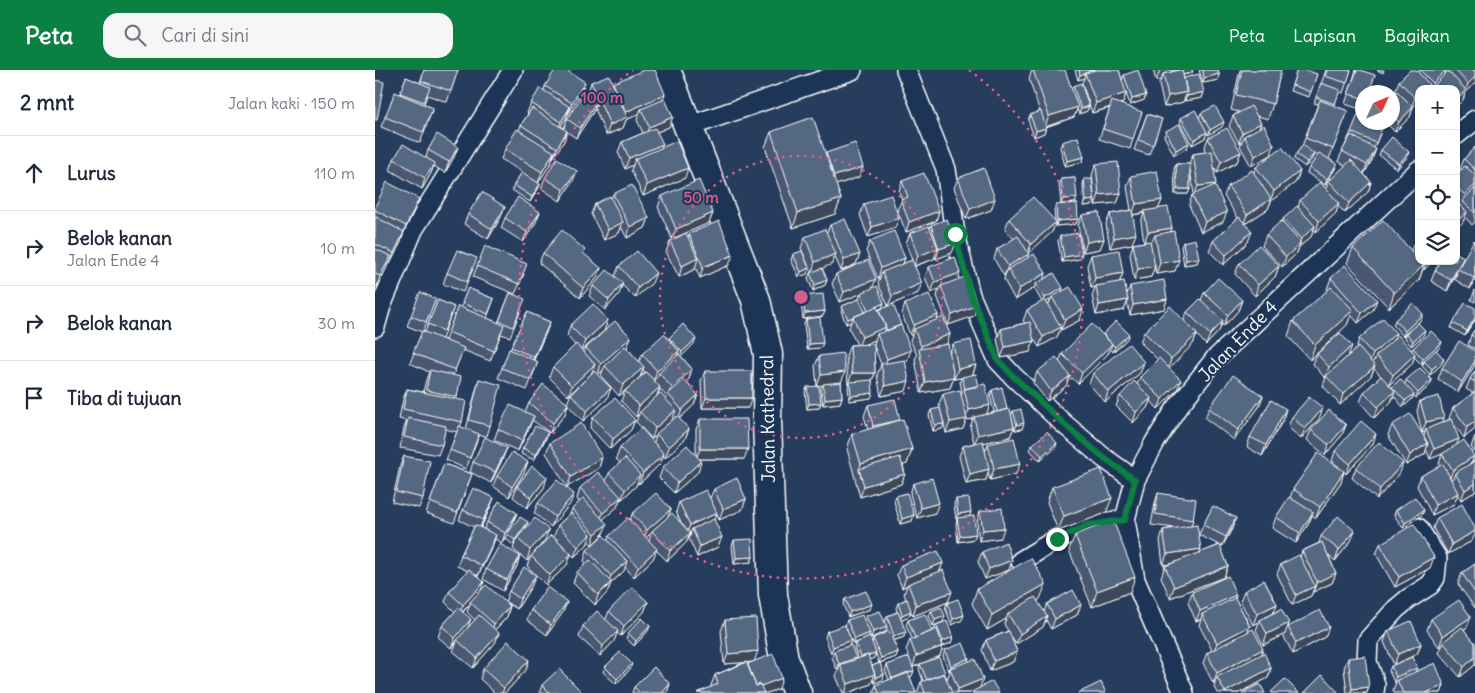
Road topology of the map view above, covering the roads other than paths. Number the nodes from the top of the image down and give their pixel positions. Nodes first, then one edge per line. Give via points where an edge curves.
1 (513, 70) edge
2 (666, 70) edge
3 (852, 70) edge
4 (906, 70) edge
5 (1475, 120) edge
6 (687, 127) junction
7 (1460, 131) edge
8 (1415, 174) edge
9 (378, 305) edge
10 (375, 327) edge
11 (1135, 480) junction
12 (1125, 520) junction
13 (1418, 528) edge
14 (1021, 561) edge
15 (797, 693) edge
16 (1184, 693) edge
17 (1374, 693) edge

1 - 9 street via 413,230
2 - 6 highway, Jalan Kathedral
3 - 6 street
4 - 11 street via 946,169 955,234 971,295 998,360 1063,423
5 - 7 street
6 - 15 highway, Jalan Kathedral via 756,300 768,354 773,595 784,659
8 - 11 street, Jalan Ende 4 via 1215,359 1175,409
9 - 10 street
11 - 12 street, Jalan Ende 4
12 - 14 street via 1089,525 1057,539
12 - 16 street, Jalan Ende 4 via 1135,580
13 - 17 street via 1437,558 1435,578 1396,609 1368,640 1367,662 1375,684

